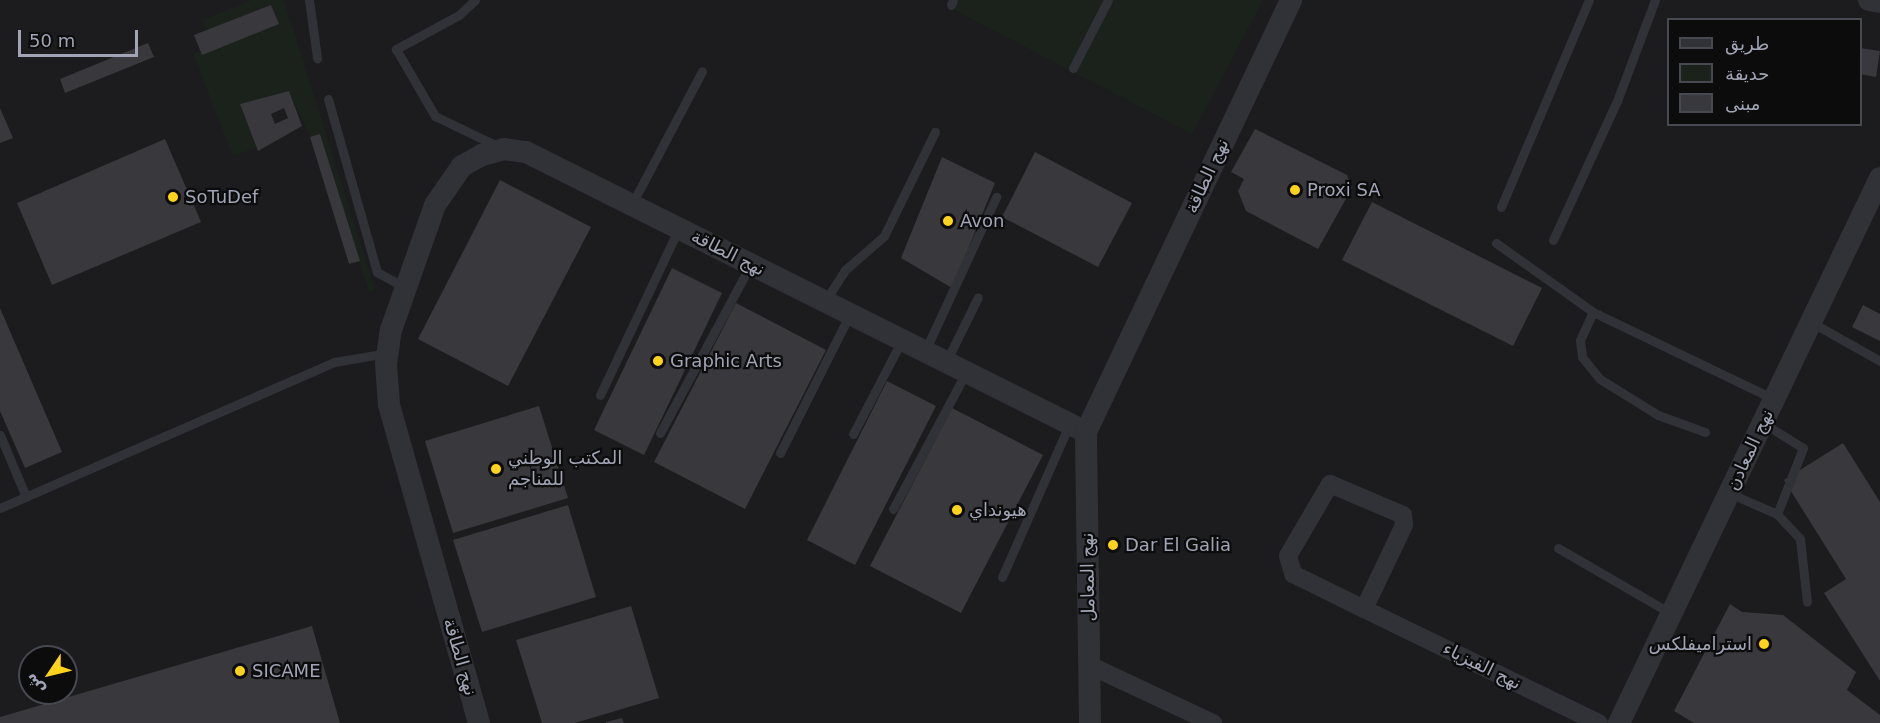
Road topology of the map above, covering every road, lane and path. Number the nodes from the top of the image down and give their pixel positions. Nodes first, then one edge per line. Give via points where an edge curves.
1 (309, 0) edge
2 (475, 0) edge
3 (1108, 0) edge
4 (1291, 0) edge
5 (1589, 0) edge
6 (1655, 0) edge
7 (1869, 0) edge
8 (1880, 2) edge
9 (317, 58) dead end
10 (1072, 68) dead end
11 (702, 71) dead end
12 (328, 99) dead end
13 (935, 132) dead end
14 (504, 149) junction
15 (1880, 178) edge
16 (996, 197) dead end
17 (632, 205) junction
18 (1501, 207) dead end
19 (679, 228) junction
20 (1553, 240) dead end
21 (1496, 243) dead end
22 (751, 264) junction
23 (406, 288) junction
24 (978, 297) dead end
25 (825, 302) junction
26 (1593, 312) junction
27 (850, 314) junction
28 (1811, 322) junction
29 (902, 340) junction
30 (925, 351) junction
31 (388, 353) junction
32 (1880, 361) edge
33 (956, 367) junction
34 (600, 395) dead end
35 (1774, 399) junction
36 (1763, 423) junction
37 (1078, 428) junction
38 (1705, 432) dead end
39 (660, 433) dead end
40 (853, 434) dead end
41 (0, 435) edge
42 (780, 453) dead end
43 (1729, 493) junction
44 (26, 497) junction
45 (0, 508) edge
46 (893, 509) dead end
47 (1777, 514) junction
48 (1558, 548) dead end
49 (1002, 577) dead end
50 (1807, 602) dead end
51 (1364, 609) junction
52 (1672, 614) junction
53 (1089, 665) junction
54 (479, 723) edge
55 (1090, 723) edge
56 (1213, 723) edge
57 (1599, 723) edge
58 (1620, 723) edge

1 - 9 lane
2 - 14 lane via 459,15 396,49 435,116
3 - 10 lane
4 - 37 street, نهج الطاقة
5 - 18 lane
6 - 20 lane via 1617,100
7 - 8 street
11 - 17 lane
12 - 23 lane via 377,272
13 - 25 lane via 884,236 845,270
14 - 17 street, نهج الطاقة via 526,153
14 - 23 street, نهج الطاقة via 462,166 446,186
15 - 28 street, نهج المعادن
16 - 30 lane
17 - 19 street, نهج الطاقة
19 - 22 street, نهج الطاقة
19 - 34 lane
21 - 26 lane
22 - 25 street, نهج الطاقة
22 - 39 lane
23 - 31 street, نهج الطاقة
24 - 33 lane
25 - 27 street, نهج الطاقة
26 - 35 lane
26 - 38 lane via 1580,340 1582,357 1600,379 1658,415
27 - 29 street, نهج الطاقة
27 - 42 lane
28 - 32 lane
28 - 35 street, نهج المعادن
29 - 30 street, نهج الطاقة
29 - 40 lane
30 - 33 street, نهج الطاقة
31 - 44 lane via 334,362
31 - 54 street, نهج الطاقة via 389,405
33 - 37 street, نهج الطاقة
33 - 46 lane
35 - 36 street, نهج المعادن
36 - 43 street, نهج المعادن
36 - 47 lane via 1803,448
37 - 49 lane
37 - 53 street, نهج المعامل
41 - 44 lane
43 - 47 lane
43 - 52 street, نهج المعادن
44 - 45 lane
47 - 50 lane via 1800,540
48 - 52 lane
51 - 51 street, نهج الفيزياء via 1288,566 1287,556 1330,484 1403,515 1404,525
51 - 57 street, نهج الفيزياء
52 - 58 street, نهج المعادن
53 - 55 street, نهج المعامل
53 - 56 street

